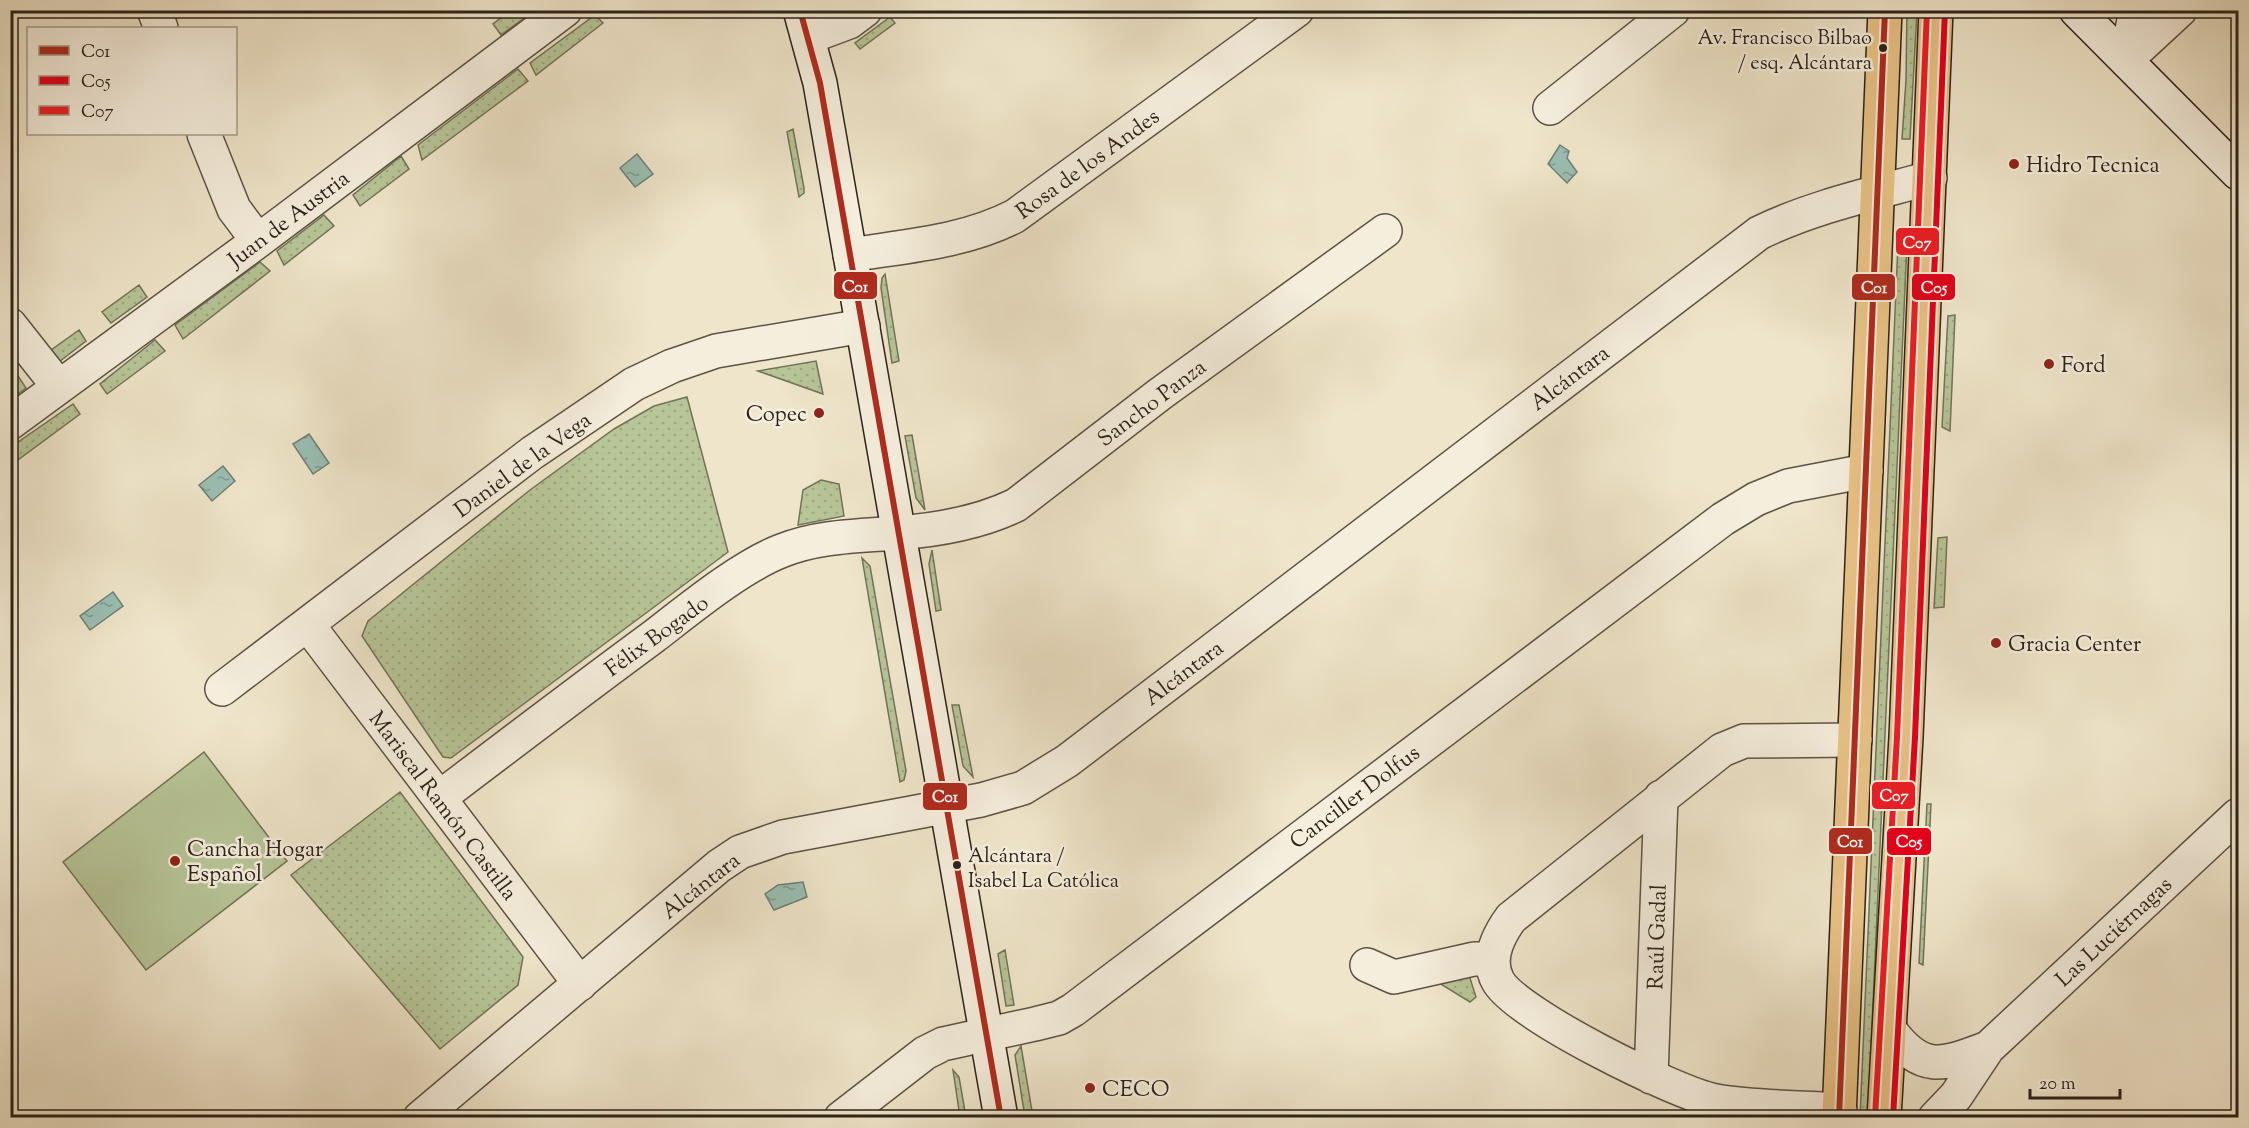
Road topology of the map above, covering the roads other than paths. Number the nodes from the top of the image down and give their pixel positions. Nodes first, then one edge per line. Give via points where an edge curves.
1 (154, 10) edge
2 (565, 10) edge
3 (865, 10) edge
4 (1297, 10) edge
5 (1673, 10) edge
6 (1885, 10) edge
7 (1936, 10) edge
8 (2076, 10) edge
9 (2136, 10) edge
10 (2180, 10) edge
11 (805, 24) edge
12 (162, 27) edge
13 (2126, 60) junction
14 (1550, 108) dead end
15 (204, 135) edge
16 (2238, 173) edge
17 (1930, 178) junction
18 (1879, 192) junction
19 (1384, 231) dead end
20 (258, 241) junction
21 (850, 255) junction
22 (10, 325) edge
23 (863, 326) junction
24 (59, 387) junction
25 (10, 423) edge
26 (1866, 471) junction
27 (900, 533) junction
28 (308, 625) junction
29 (222, 689) dead end
30 (1855, 740) junction
31 (1661, 797) junction
32 (438, 798) junction
33 (946, 806) junction
34 (2238, 815) edge
35 (1492, 958) junction
36 (1367, 965) dead end
37 (580, 984) junction
38 (1890, 1030) junction
39 (986, 1034) junction
40 (1988, 1048) junction
41 (1651, 1077) junction
42 (1840, 1114) edge
43 (420, 1118) edge
44 (841, 1118) edge
45 (1001, 1118) edge
46 (1884, 1118) edge
47 (1935, 1118) edge

1 - 12 street
2 - 20 street, Juan de Austria
3 - 11 street via 849,22
4 - 21 street, Rosa de los Andes via 1016,216 966,235
5 - 14 street
6 - 18 main road
7 - 17 main road
8 - 13 street
9 - 13 street
10 - 13 street
11 - 21 street via 820,83
13 - 16 street
15 - 20 street via 234,209
17 - 18 street, Alcántara
17 - 38 main road
18 - 26 main road
18 - 33 street, Alcántara via 1786,220 1759,233 1067,761 1023,788
19 - 27 street, Sancho Panza via 1160,394 1016,505 966,523
20 - 24 street, Juan de Austria
21 - 23 street
22 - 24 street
23 - 27 street
23 - 28 street, Daniel de la Vega via 716,351 634,384 532,453
24 - 25 street, Juan de Austria
26 - 30 main road
26 - 39 street, Canciller Dolfus via 1788,486 1756,498 1723,519 1074,1010 1059,1018
27 - 32 street, Félix Bogado via 809,542 779,552 743,572
27 - 33 street
28 - 29 street, Daniel de la Vega
28 - 32 street, Mariscal Ramón Castilla
30 - 31 street via 1744,741 1722,750
30 - 42 main road
31 - 35 street via 1511,918 1499,934
31 - 41 street, Raúl Gadal
32 - 37 street, Mariscal Ramón Castilla
33 - 37 street, Alcántara via 783,837 740,852
33 - 39 street
34 - 40 street, Las Luciérnagas
35 - 36 street via 1394,977
35 - 41 street via 1497,981 1514,999 1584,1043
37 - 43 street, Alcántara
38 - 40 street, Las Luciérnagas via 1910,1052 1936,1063 1951,1062
38 - 46 main road
39 - 44 street, Canciller Dolfus via 943,1044 925,1053
39 - 45 street
40 - 47 street, Las Luciérnagas via 1956,1096
41 - 42 street via 1715,1101

